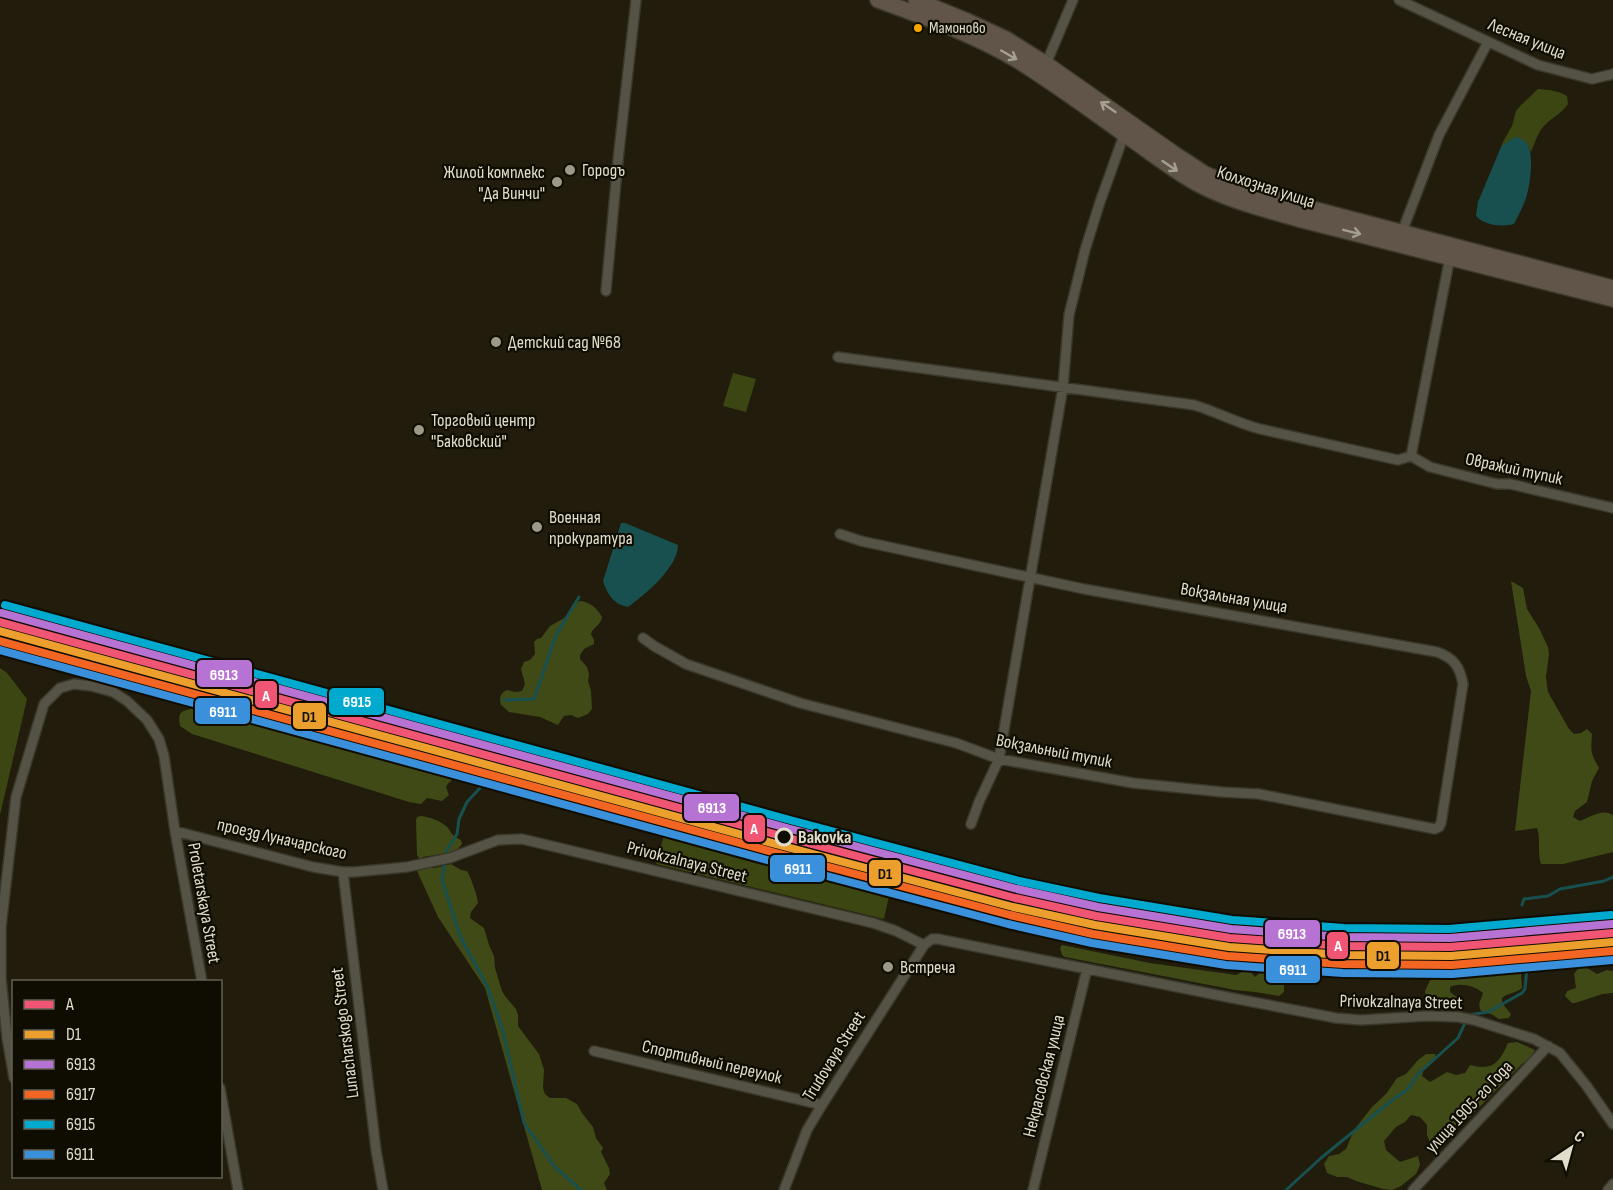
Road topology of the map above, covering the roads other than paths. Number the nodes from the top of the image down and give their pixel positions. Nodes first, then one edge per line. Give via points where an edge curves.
1 (636, 0) edge
2 (878, 0) edge
3 (916, 0) edge
4 (1073, 0) edge
5 (1399, 0) edge
6 (1488, 42) junction
7 (1046, 64) junction
8 (1613, 74) edge
9 (1124, 135) junction
10 (1402, 232) junction
11 (1450, 257) junction
12 (1613, 288) edge
13 (606, 291) dead end
14 (1613, 299) edge
15 (838, 357) dead end
16 (1063, 387) junction
17 (1411, 456) junction
18 (1613, 508) edge
19 (840, 534) dead end
20 (1031, 578) junction
21 (643, 638) dead end
22 (999, 759) junction
23 (971, 824) dead end
24 (1438, 827) joint
25 (175, 831) junction
26 (487, 843) joint
27 (343, 872) junction
28 (924, 945) junction
29 (1087, 969) junction
30 (202, 980) edge
31 (1548, 1046) junction
32 (594, 1051) dead end
33 (12, 1067) edge
34 (222, 1099) edge
35 (822, 1105) junction
36 (1613, 1124) edge
37 (1613, 1184) edge
38 (238, 1190) edge
39 (383, 1190) edge
40 (784, 1190) edge
41 (1033, 1190) edge
42 (1413, 1190) edge
43 (1608, 1190) edge

1 - 13 street
2 -> 9 main road, Колхозная улица via 1001,51
3 - 7 main road, Колхозная улица via 1006,39
4 - 7 street
5 - 6 street, Лесная улица
6 - 8 street, Лесная улица via 1538,65 1592,79
6 - 10 street via 1440,135
10 -> 7 main road, Колхозная улица via 1255,193 1205,174
9 -> 11 main road, Колхозная улица via 1215,192 1252,206
9 - 16 street via 1085,250 1069,315
10 - 12 main road, Колхозная улица
11 - 14 main road, Колхозная улица
11 - 17 street
15 - 16 street
16 - 17 street via 1194,405 1260,429 1398,460
16 - 20 street
17 - 18 street, Овражий тупик via 1430,467
19 - 20 street, Вокзальная улица
20 - 22 street
20 - 24 street, Вокзальная улица via 1447,656 1456,664 1462,684
21 - 22 street, Вокзальный тупик via 686,664 800,703 957,743
22 - 23 street
22 - 24 street, Вокзальный тупик via 1133,783 1259,794
25 - 27 street, проезд Луначарского
25 - 30 street, Proletarskaya Street
25 - 33 street, Proletarskaya Street via 164,756 147,720 112,692 74,684 60,688 44,704 16,797 1,927 2,978
26 - 27 street, проезд Луначарского via 450,858 407,867
26 - 28 street, Privokzalnaya Street via 510,839 543,844 873,922
27 - 39 street, Lunacharskogo Street
28 - 29 street, Privokzalnaya Street via 938,939
28 - 35 street, Trudovaya Street
29 - 31 street, Privokzalnaya Street via 1336,1018 1458,1017 1534,1038
29 - 41 street, Некрасовская улица
31 - 36 street, Privokzalnaya Street via 1570,1064
31 - 42 street, улица 1905-го Года
32 - 35 street, Спортивный переулок
34 - 38 street
35 - 40 street, Trudovaya Street via 807,1130
37 - 43 street

